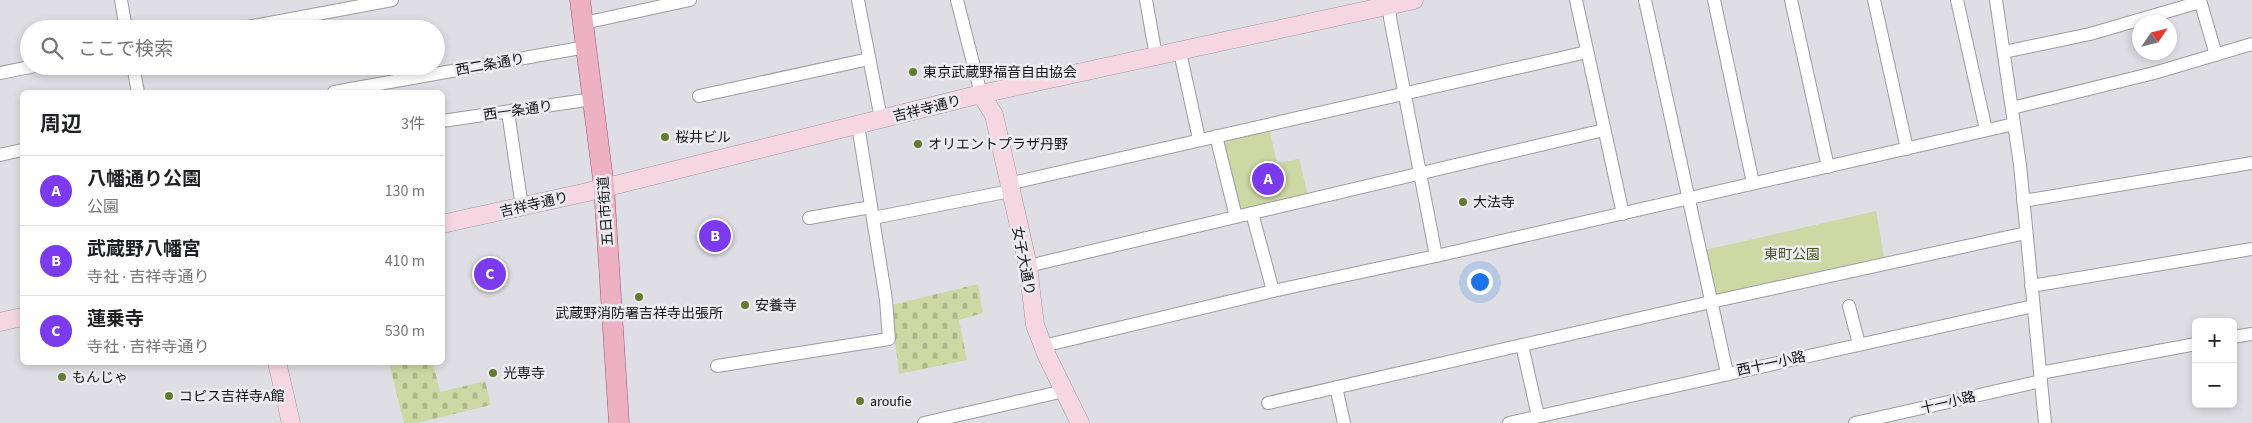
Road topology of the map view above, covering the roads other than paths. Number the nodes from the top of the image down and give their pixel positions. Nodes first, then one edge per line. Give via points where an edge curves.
1 (121, 0) edge
2 (392, 0) edge
3 (580, 0) edge
4 (690, 0) edge
5 (858, 0) edge
6 (957, 0) edge
7 (1146, 0) edge
8 (1414, 0) edge
9 (1576, 0) edge
10 (1645, 0) edge
11 (1714, 0) edge
12 (1791, 0) edge
13 (1874, 0) edge
14 (1957, 0) edge
15 (1996, 0) edge
16 (2200, 1) edge
17 (1389, 3) edge
18 (124, 20) edge
19 (285, 20) edge
20 (584, 23) junction
21 (2252, 44) edge
22 (586, 47) junction
23 (1180, 52) junction
24 (1587, 52) junction
25 (2004, 52) junction
26 (2216, 54) junction
27 (1156, 56) junction
28 (869, 58) junction
29 (20, 69) edge
30 (0, 73) edge
31 (445, 74) edge
32 (135, 75) edge
33 (441, 75) edge
34 (369, 89) edge
35 (138, 90) edge
36 (1405, 93) junction
37 (981, 94) junction
38 (698, 96) dead end
39 (593, 99) junction
40 (2012, 108) junction
41 (508, 112) junction
42 (882, 119) junction
43 (445, 121) edge
44 (2014, 124) junction
45 (858, 125) junction
46 (1604, 130) junction
47 (1986, 130) junction
48 (1216, 136) junction
49 (1199, 139) junction
50 (1907, 149) junction
51 (20, 150) edge
52 (0, 155) edge
53 (2252, 163) edge
54 (1828, 167) junction
55 (1420, 174) junction
56 (1753, 183) junction
57 (604, 187) junction
58 (1009, 188) junction
59 (1688, 198) junction
60 (2023, 201) junction
61 (522, 207) junction
62 (872, 213) junction
63 (1252, 213) junction
64 (1623, 214) junction
65 (1236, 217) junction
66 (809, 218) dead end
67 (445, 223) edge
68 (2026, 233) junction
69 (2252, 249) edge
70 (1436, 256) junction
71 (1028, 266) junction
72 (2031, 286) junction
73 (1272, 291) junction
74 (1711, 302) junction
75 (1849, 306) dead end
76 (2033, 306) junction
77 (20, 317) edge
78 (0, 322) edge
79 (2252, 334) edge
80 (2237, 336) edge
81 (1859, 344) junction
82 (1522, 345) junction
83 (2192, 345) edge
84 (1042, 346) junction
85 (278, 365) edge
86 (717, 366) dead end
87 (1726, 373) junction
88 (2040, 377) junction
89 (1336, 387) junction
90 (1064, 391) junction
91 (1268, 403) dead end
92 (1538, 416) junction
93 (290, 423) edge
94 (619, 423) edge
95 (924, 423) edge
96 (1080, 423) edge
97 (1344, 423) edge
98 (1509, 423) edge
99 (1855, 423) edge
100 (2045, 423) edge

1 - 18 street
2 - 19 street
3 - 20 main road, 五日市街道
4 - 20 street
5 - 28 street
6 - 37 street
7 - 27 street
8 - 17 main road, 吉祥寺通り
9 - 24 street
10 - 59 street
11 - 56 street
12 - 54 street
13 - 50 street
14 - 47 street
15 - 25 street
16 - 25 street via 2090,34
16 - 26 street
17 - 23 main road, 吉祥寺通り
17 - 36 street
20 - 22 main road, 五日市街道
21 - 26 street
22 - 31 street, 西二条通り
22 - 39 main road, 五日市街道
23 - 27 main road, 吉祥寺通り
23 - 49 street
24 - 36 street
24 - 46 street
25 - 40 street
26 - 40 street via 2154,73
27 - 37 main road, 吉祥寺通り
28 - 38 street
28 - 42 street
29 - 30 street
32 - 35 street
33 - 34 street, 西二条通り
36 - 48 street
36 - 55 street
37 - 42 main road, 吉祥寺通り
37 - 58 main road, 女子大通り via 994,116
39 - 41 street, 西一条通り
39 - 57 main road, 五日市街道
40 - 44 street
41 - 43 street, 西一条通り
41 - 61 street
42 - 45 main road, 吉祥寺通り
44 - 47 street
44 - 60 street
45 - 57 main road, 吉祥寺通り
45 - 62 street
46 - 55 street
46 - 64 street
47 - 50 street
48 - 49 street
48 - 65 street
49 - 58 street
50 - 54 street
51 - 52 street
53 - 60 street
54 - 56 street
55 - 63 street
55 - 70 street
56 - 59 street
57 - 61 main road, 吉祥寺通り
57 - 94 main road, 五日市街道
58 - 62 street
58 - 71 main road, 女子大通り
59 - 64 street
59 - 74 street
60 - 68 street
61 - 67 main road, 吉祥寺通り
62 - 66 street
62 - 86 street via 889,340
63 - 65 street
63 - 73 street
64 - 70 street
65 - 71 street
68 - 72 street
68 - 74 street
69 - 72 street
70 - 73 street
71 - 84 main road, 女子大通り via 1035,325
72 - 76 street
73 - 84 street
74 - 82 street
74 - 87 street
75 - 81 street
76 - 81 street, 西十一小路
76 - 88 street
77 - 78 main road
79 - 80 street
81 - 87 street, 西十一小路
82 - 89 street
82 - 92 street
83 - 88 street, 十一小路
84 - 90 main road, 女子大通り
85 - 93 main road
87 - 92 street, 西十一小路
88 - 99 street, 十一小路
88 - 100 street
89 - 91 street
89 - 97 street
90 - 95 street
90 - 96 main road, 女子大通り
92 - 98 street, 西十一小路

